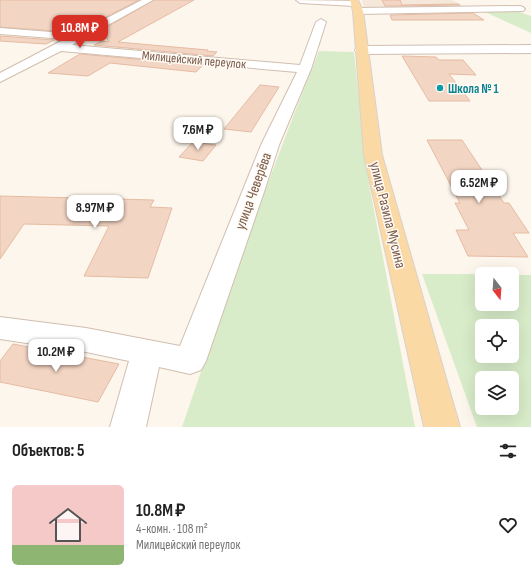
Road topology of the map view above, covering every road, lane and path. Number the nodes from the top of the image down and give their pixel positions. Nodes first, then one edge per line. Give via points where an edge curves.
1 (149, 0) edge
2 (300, 0) edge
3 (497, 0) edge
4 (355, 5) edge
5 (527, 12) edge
6 (321, 22) dead end
7 (0, 31) edge
8 (77, 37) junction
9 (519, 41) dead end
10 (59, 46) junction
11 (531, 49) edge
12 (361, 50) junction
13 (305, 69) junction
14 (0, 78) edge
15 (0, 328) edge
16 (147, 353) junction
17 (128, 427) edge
18 (442, 427) edge

1 - 8 street
2 - 4 street
3 - 5 street
4 - 5 street
4 - 12 main road, улица Разила Мусина
6 - 13 street, улица Чеверёва
7 - 8 street
8 - 10 street
9 - 11 street
10 - 13 street, Милицейский переулок
10 - 14 street
11 - 12 street
12 - 18 main road, улица Разила Мусина via 373,156
13 - 16 street, улица Чеверёва via 270,145 190,361
15 - 16 street via 86,340
16 - 17 street

